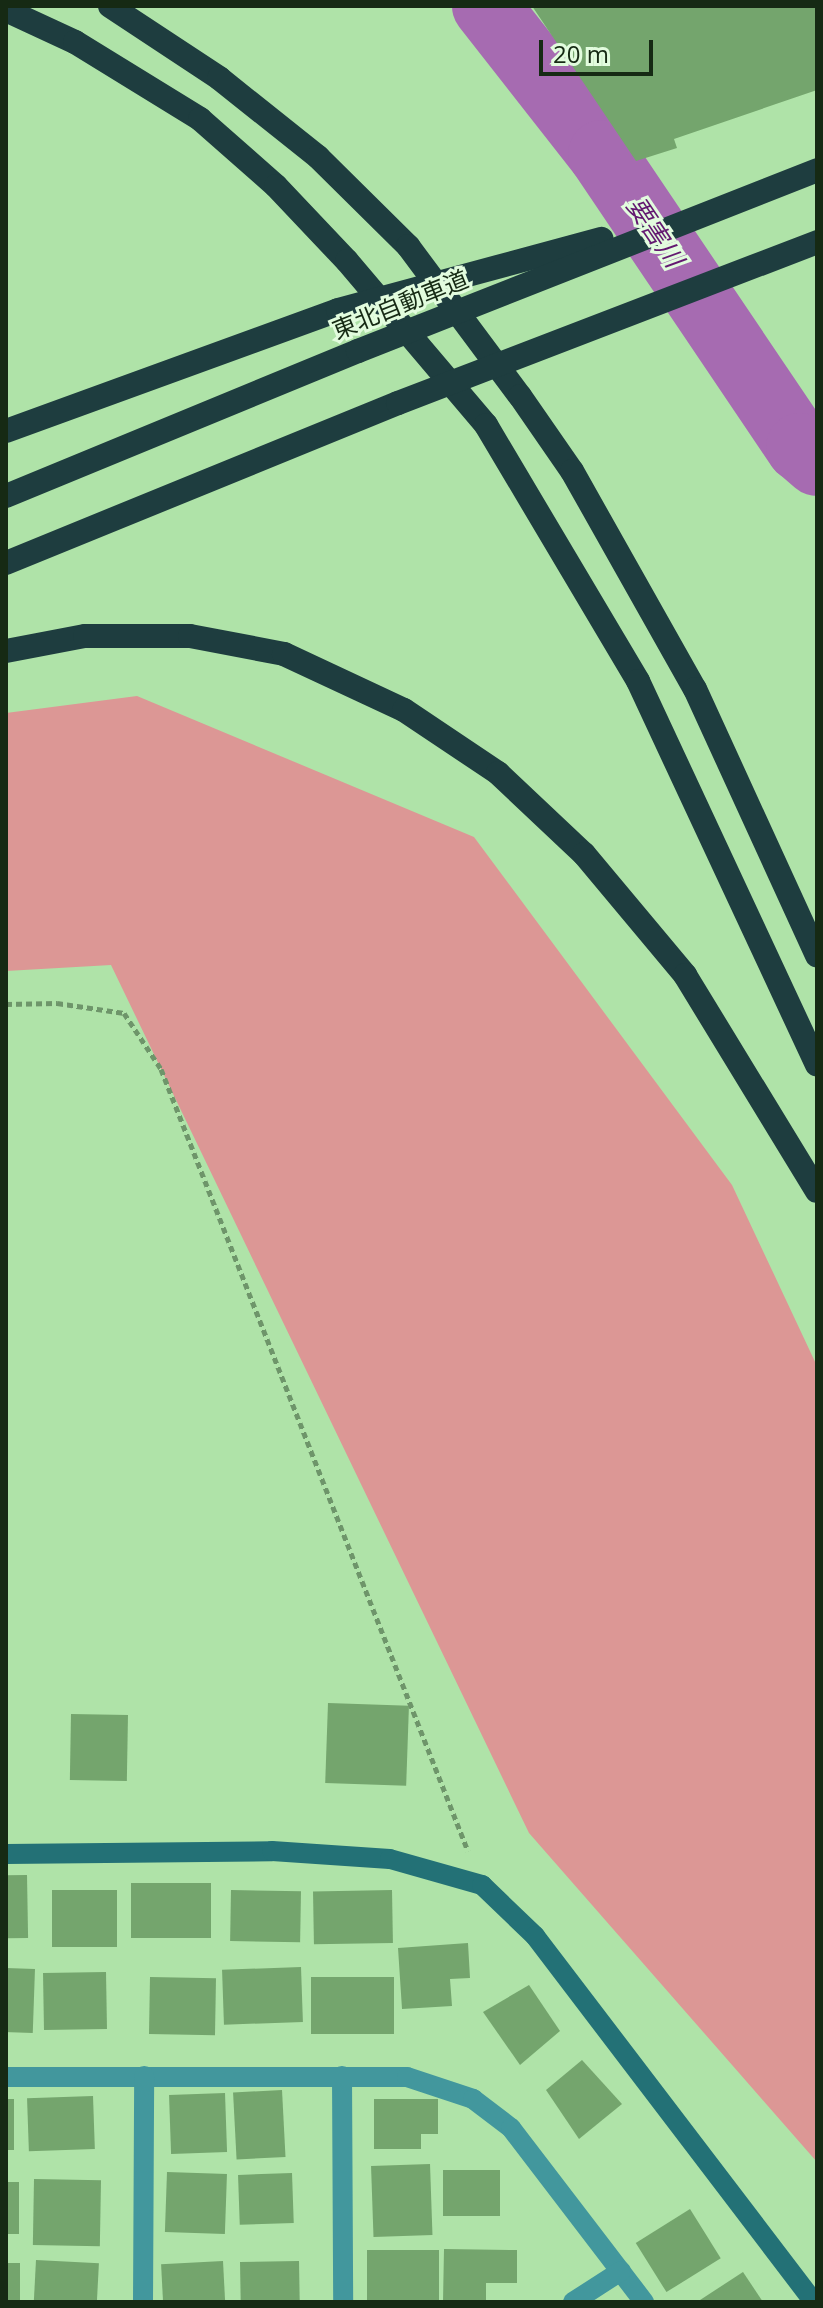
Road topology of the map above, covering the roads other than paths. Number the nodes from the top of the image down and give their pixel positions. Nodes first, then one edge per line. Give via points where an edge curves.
1 (110, 6) edge
2 (6, 10) edge
3 (817, 170) edge
4 (712, 209) junction
5 (817, 242) edge
6 (6, 431) edge
7 (6, 496) edge
8 (6, 563) edge
9 (6, 651) edge
10 (817, 955) edge
11 (817, 1064) edge
12 (817, 1191) edge
13 (6, 1854) edge
14 (144, 2076) junction
15 (342, 2076) junction
16 (6, 2077) edge
17 (621, 2271) junction
18 (143, 2302) edge
19 (343, 2302) edge
20 (573, 2302) edge
21 (644, 2302) edge
22 (814, 2302) edge

1 - 10 highway via 219,78 318,157 408,246 520,396 572,471 695,689
2 - 11 highway via 75,42 211,128 347,261 486,425 638,681
3 - 4 highway, 東北自動車道, bridge
4 - 6 highway, bridge via 338,310
4 - 7 highway, 東北自動車道, bridge
5 - 8 highway, bridge via 398,403
9 - 12 highway via 85,636 190,636 284,654 404,710 498,773 584,854 685,975
13 - 22 street via 272,1851 390,1859 482,1885 535,1936
14 - 15 street
14 - 16 street
14 - 18 street
15 - 17 street via 407,2077 473,2099 511,2128
15 - 19 street
17 - 20 street
17 - 21 street

